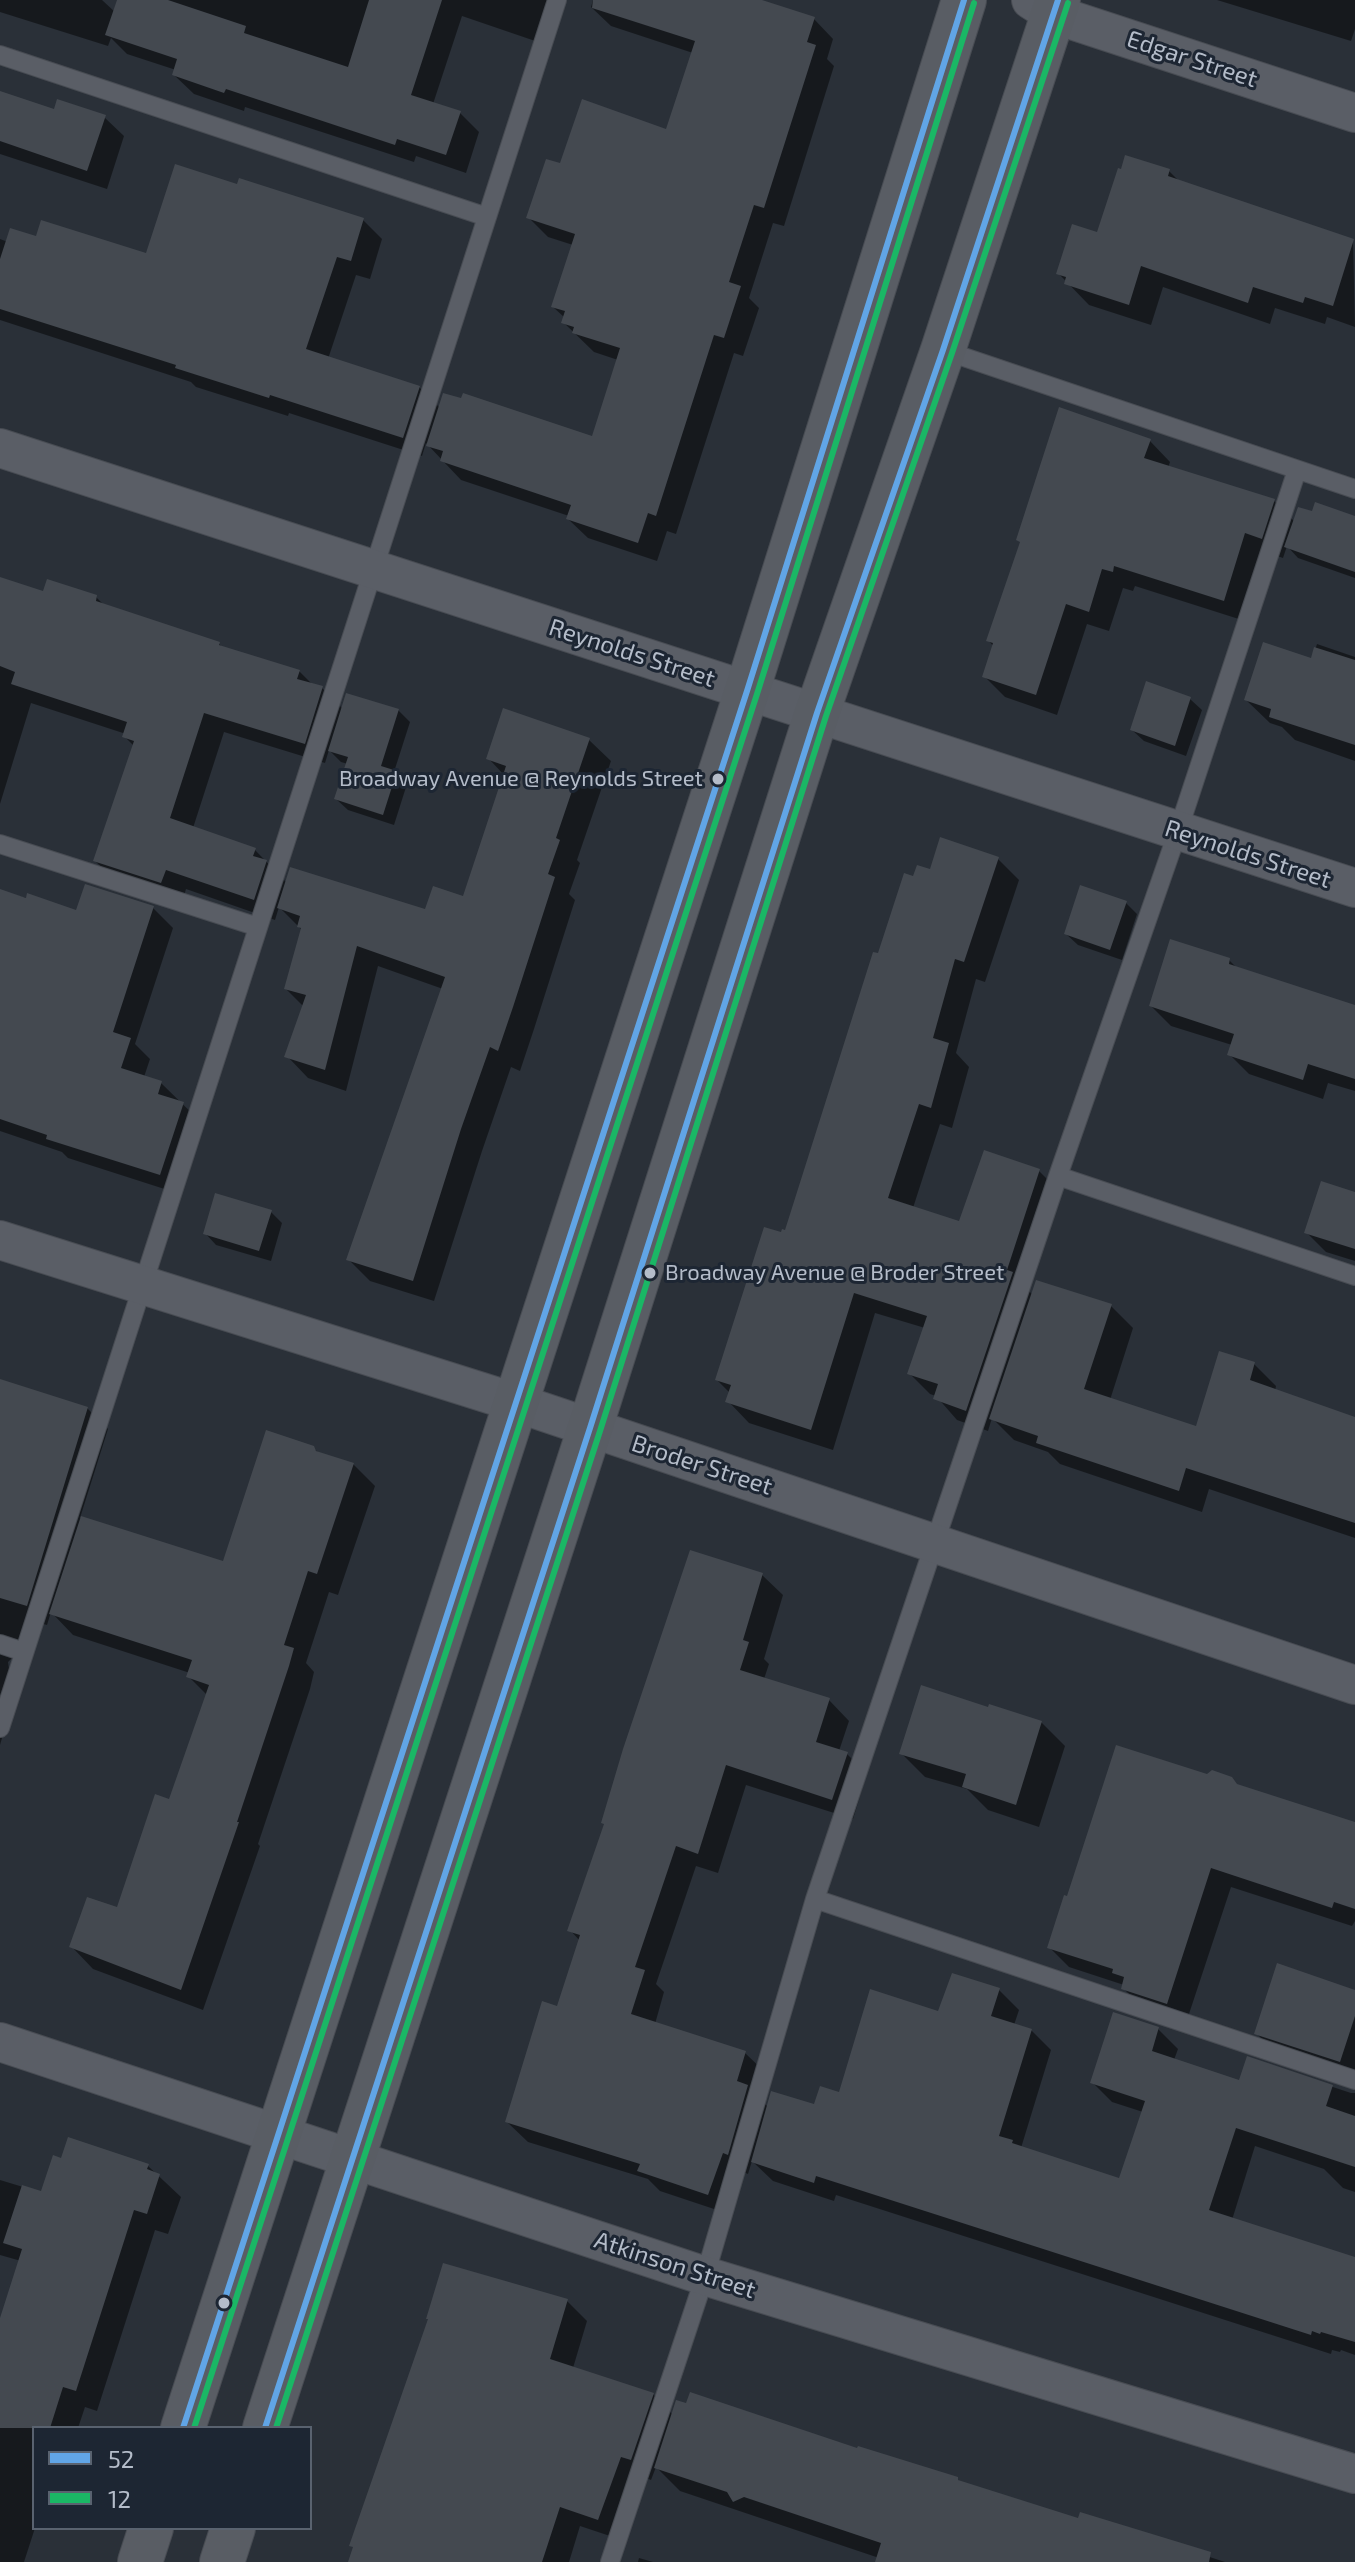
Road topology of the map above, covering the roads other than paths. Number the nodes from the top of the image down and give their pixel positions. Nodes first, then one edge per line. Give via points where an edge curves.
1 (557, 0) edge
2 (964, 0) edge
3 (1047, 5) edge
4 (0, 55) edge
5 (1355, 113) edge
6 (487, 217) junction
7 (943, 350) junction
8 (0, 448) edge
9 (1297, 470) junction
10 (1355, 489) edge
11 (373, 569) junction
12 (747, 691) junction
13 (817, 713) junction
14 (1178, 831) junction
15 (0, 844) edge
16 (1355, 888) edge
17 (258, 927) junction
18 (1058, 1176) junction
19 (0, 1240) edge
20 (1355, 1276) edge
21 (142, 1287) junction
22 (514, 1402) junction
23 (590, 1428) junction
24 (934, 1543) junction
25 (0, 1644) edge
26 (24, 1652) junction
27 (1355, 1685) edge
28 (0, 1728) edge
29 (815, 1899) junction
30 (0, 2042) edge
31 (1355, 2080) edge
32 (278, 2135) junction
33 (350, 2159) junction
34 (705, 2276) junction
35 (184, 2426) edge
36 (266, 2426) edge
37 (1355, 2474) edge
38 (150, 2530) edge
39 (232, 2530) edge
40 (140, 2562) edge
41 (222, 2562) edge
42 (610, 2562) edge

1 - 6 lane
2 - 12 street
3 - 5 street, Edgar Street
3 - 7 street
4 - 6 lane
6 - 11 lane
7 - 9 lane
7 - 13 street
8 - 11 street, Reynolds Street
9 - 10 lane
9 - 14 lane
11 - 12 street, Reynolds Street
11 - 17 lane
12 - 13 street, Reynolds Street
12 - 22 street
13 - 14 street, Reynolds Street
13 - 23 street
14 - 16 street, Reynolds Street
14 - 18 lane
15 - 17 lane
17 - 21 lane
18 - 20 lane
18 - 24 lane
19 - 21 street, Broder Street
21 - 22 street, Broder Street
21 - 26 lane
22 - 23 street, Broder Street
22 - 32 street
23 - 24 street, Broder Street
23 - 33 street
24 - 27 street, Broder Street
24 - 29 lane
25 - 26 lane
26 - 28 lane
29 - 31 lane
29 - 34 lane
30 - 32 street, Atkinson Street
32 - 33 street, Atkinson Street
32 - 35 street
33 - 34 street, Atkinson Street
33 - 36 street
34 - 37 street, Atkinson Street
34 - 42 lane
38 - 40 street
39 - 41 street

